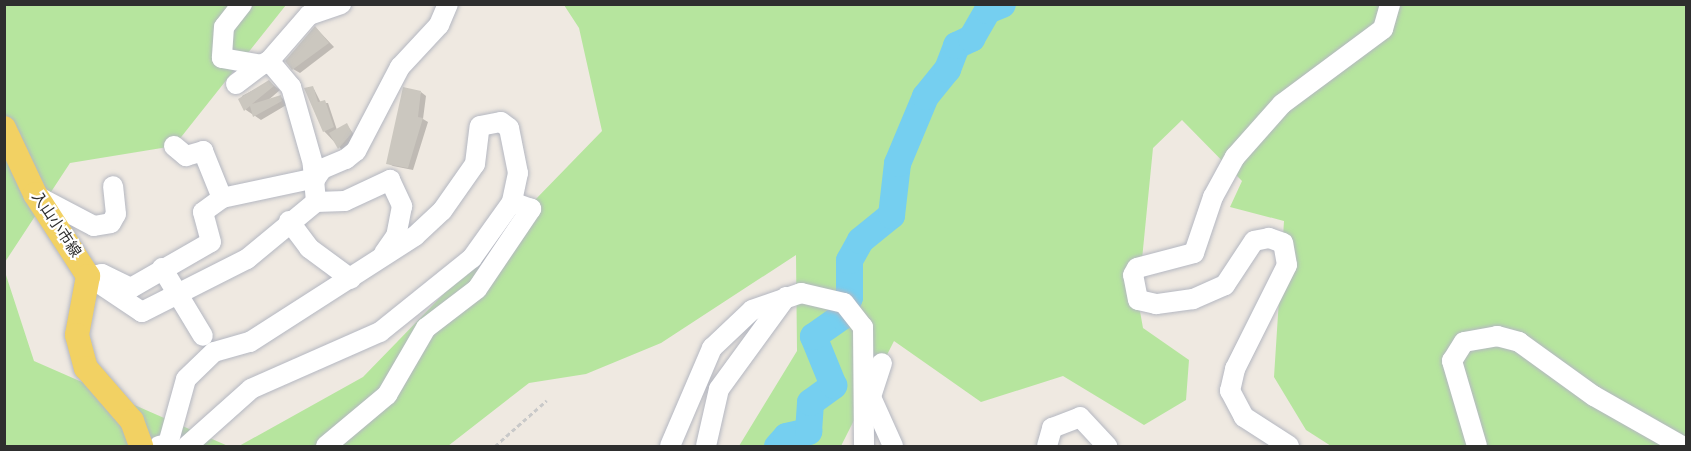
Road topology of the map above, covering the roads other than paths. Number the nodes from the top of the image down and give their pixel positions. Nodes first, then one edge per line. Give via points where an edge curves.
1 (242, 4) edge
2 (341, 4) edge
3 (448, 4) edge
4 (1390, 4) edge
5 (265, 63) junction
6 (236, 84) dead end
7 (4, 128) edge
8 (174, 146) dead end
9 (316, 178) junction
10 (114, 186) dead end
11 (35, 195) junction
12 (222, 198) junction
13 (316, 202) junction
14 (512, 202) junction
15 (289, 221) junction
16 (383, 257) junction
17 (162, 268) junction
18 (88, 276) junction
19 (351, 279) junction
20 (178, 295) junction
21 (786, 297) junction
22 (203, 336) dead end
23 (882, 363) dead end
24 (871, 398) junction
25 (864, 420) junction
26 (141, 447) edge
27 (159, 447) edge
28 (187, 447) edge
29 (326, 447) edge
30 (670, 447) edge
31 (706, 447) edge
32 (864, 447) edge
33 (892, 447) edge
34 (1047, 447) edge
35 (1107, 447) edge
36 (1289, 447) edge
37 (1477, 447) edge
38 (1682, 447) edge

1 - 5 street via 224,27 222,58
2 - 5 street via 309,15
3 - 9 street via 439,25 400,67 356,151
4 - 36 street via 1383,29 1282,104 1235,157 1213,197 1194,253 1137,268 1133,275 1138,300 1156,304 1193,299 1225,285 1254,241 1269,238 1283,243 1287,265 1235,369 1230,391 1244,417
5 - 6 street
5 - 9 street via 291,87
7 - 11 main road, 入山小市線
8 - 12 street via 186,156 203,151
9 - 12 street
9 - 13 street
10 - 11 street via 116,214 111,223 94,226
11 - 18 main road, 入山小市線
12 - 17 street via 202,213 211,242
13 - 15 street
13 - 16 street via 345,201 390,180 402,206 396,236
14 - 16 street via 518,173 509,128 501,122 480,126 475,164 442,211
14 - 28 street via 472,258 380,332 250,389
14 - 29 street via 531,209 477,289 426,328 387,395
15 - 19 street via 309,248
15 - 20 street via 247,258
16 - 19 street
17 - 18 street via 131,288 102,274
17 - 20 street
18 - 20 street via 142,312
18 - 26 main road via 77,335 81,356 132,421
19 - 27 street via 250,342 214,352 186,379 168,444
20 - 22 street
21 - 25 street via 801,293 844,303 860,322 866,340
21 - 30 street via 752,310 712,348
21 - 31 street via 719,389
23 - 24 street
24 - 25 street
24 - 33 street
25 - 32 street
34 - 35 street via 1052,428 1080,417
37 - 38 street via 1452,361 1464,342 1497,336 1519,342 1594,396

